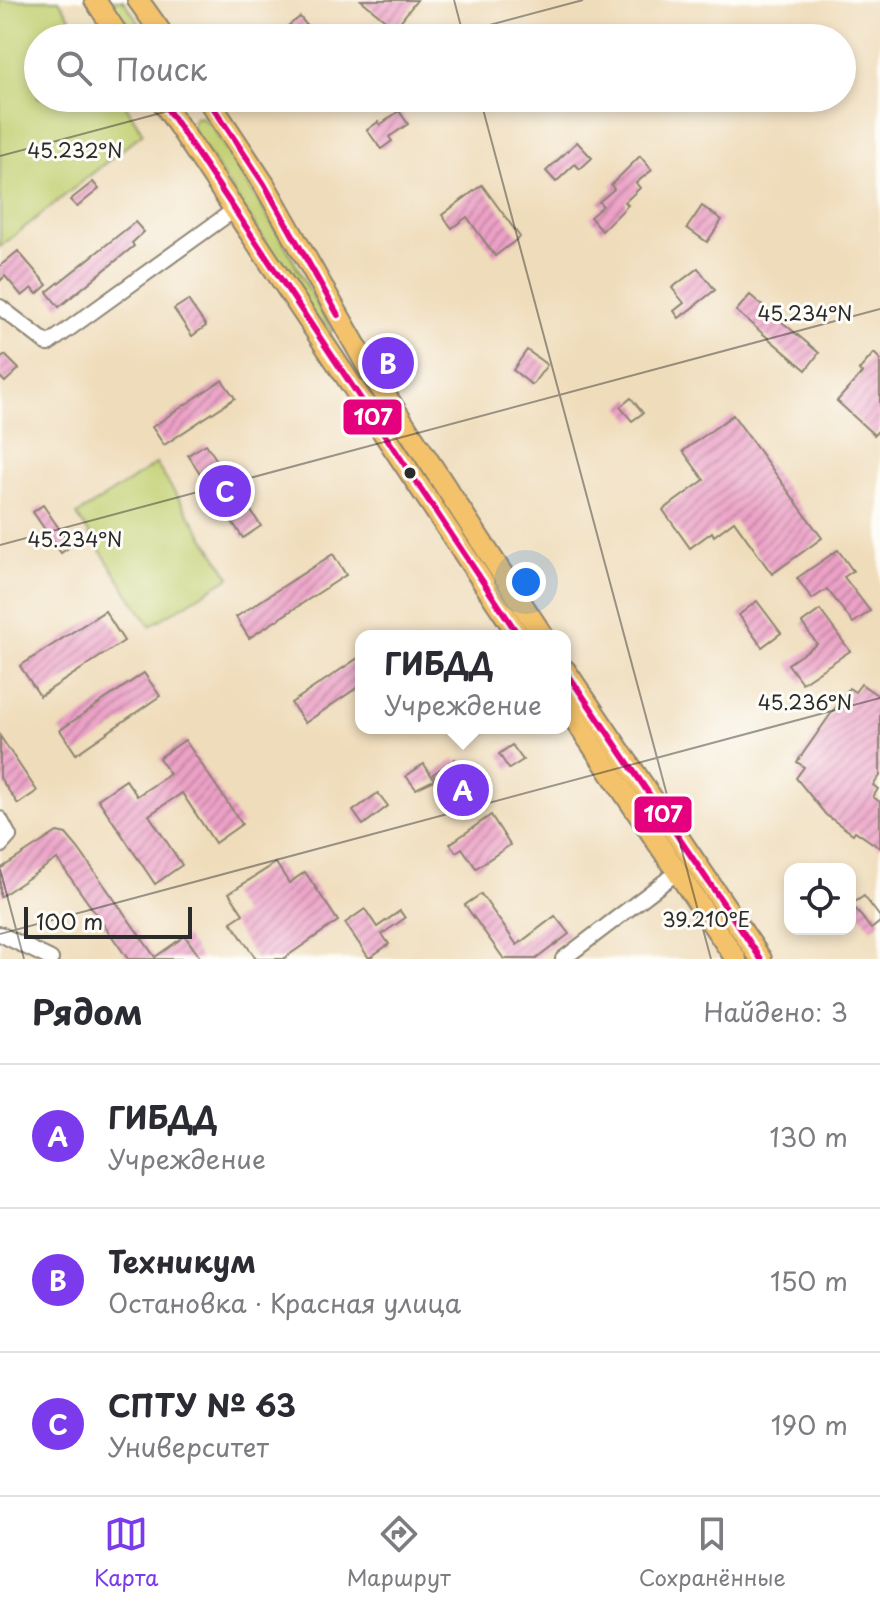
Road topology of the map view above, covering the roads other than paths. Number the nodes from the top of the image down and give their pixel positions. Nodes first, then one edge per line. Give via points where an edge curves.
1 (95, 0) edge
2 (138, 0) edge
3 (111, 24) edge
4 (155, 24) edge
5 (172, 112) edge
6 (216, 112) edge
7 (234, 210) junction
8 (0, 307) edge
9 (515, 630) edge
10 (539, 630) edge
11 (571, 679) edge
12 (571, 714) edge
13 (0, 819) edge
14 (4, 841) edge
15 (676, 873) junction
16 (0, 934) edge
17 (51, 959) edge
18 (563, 959) edge
19 (736, 959) edge
20 (761, 959) edge

1 - 3 main road
2 - 4 main road
5 - 7 main road
6 - 10 main road via 264,184 373,376
7 - 8 street via 48,344
7 - 9 main road
11 - 20 main road
12 - 15 main road
13 - 14 street
15 - 18 street
15 - 19 main road
16 - 17 street

